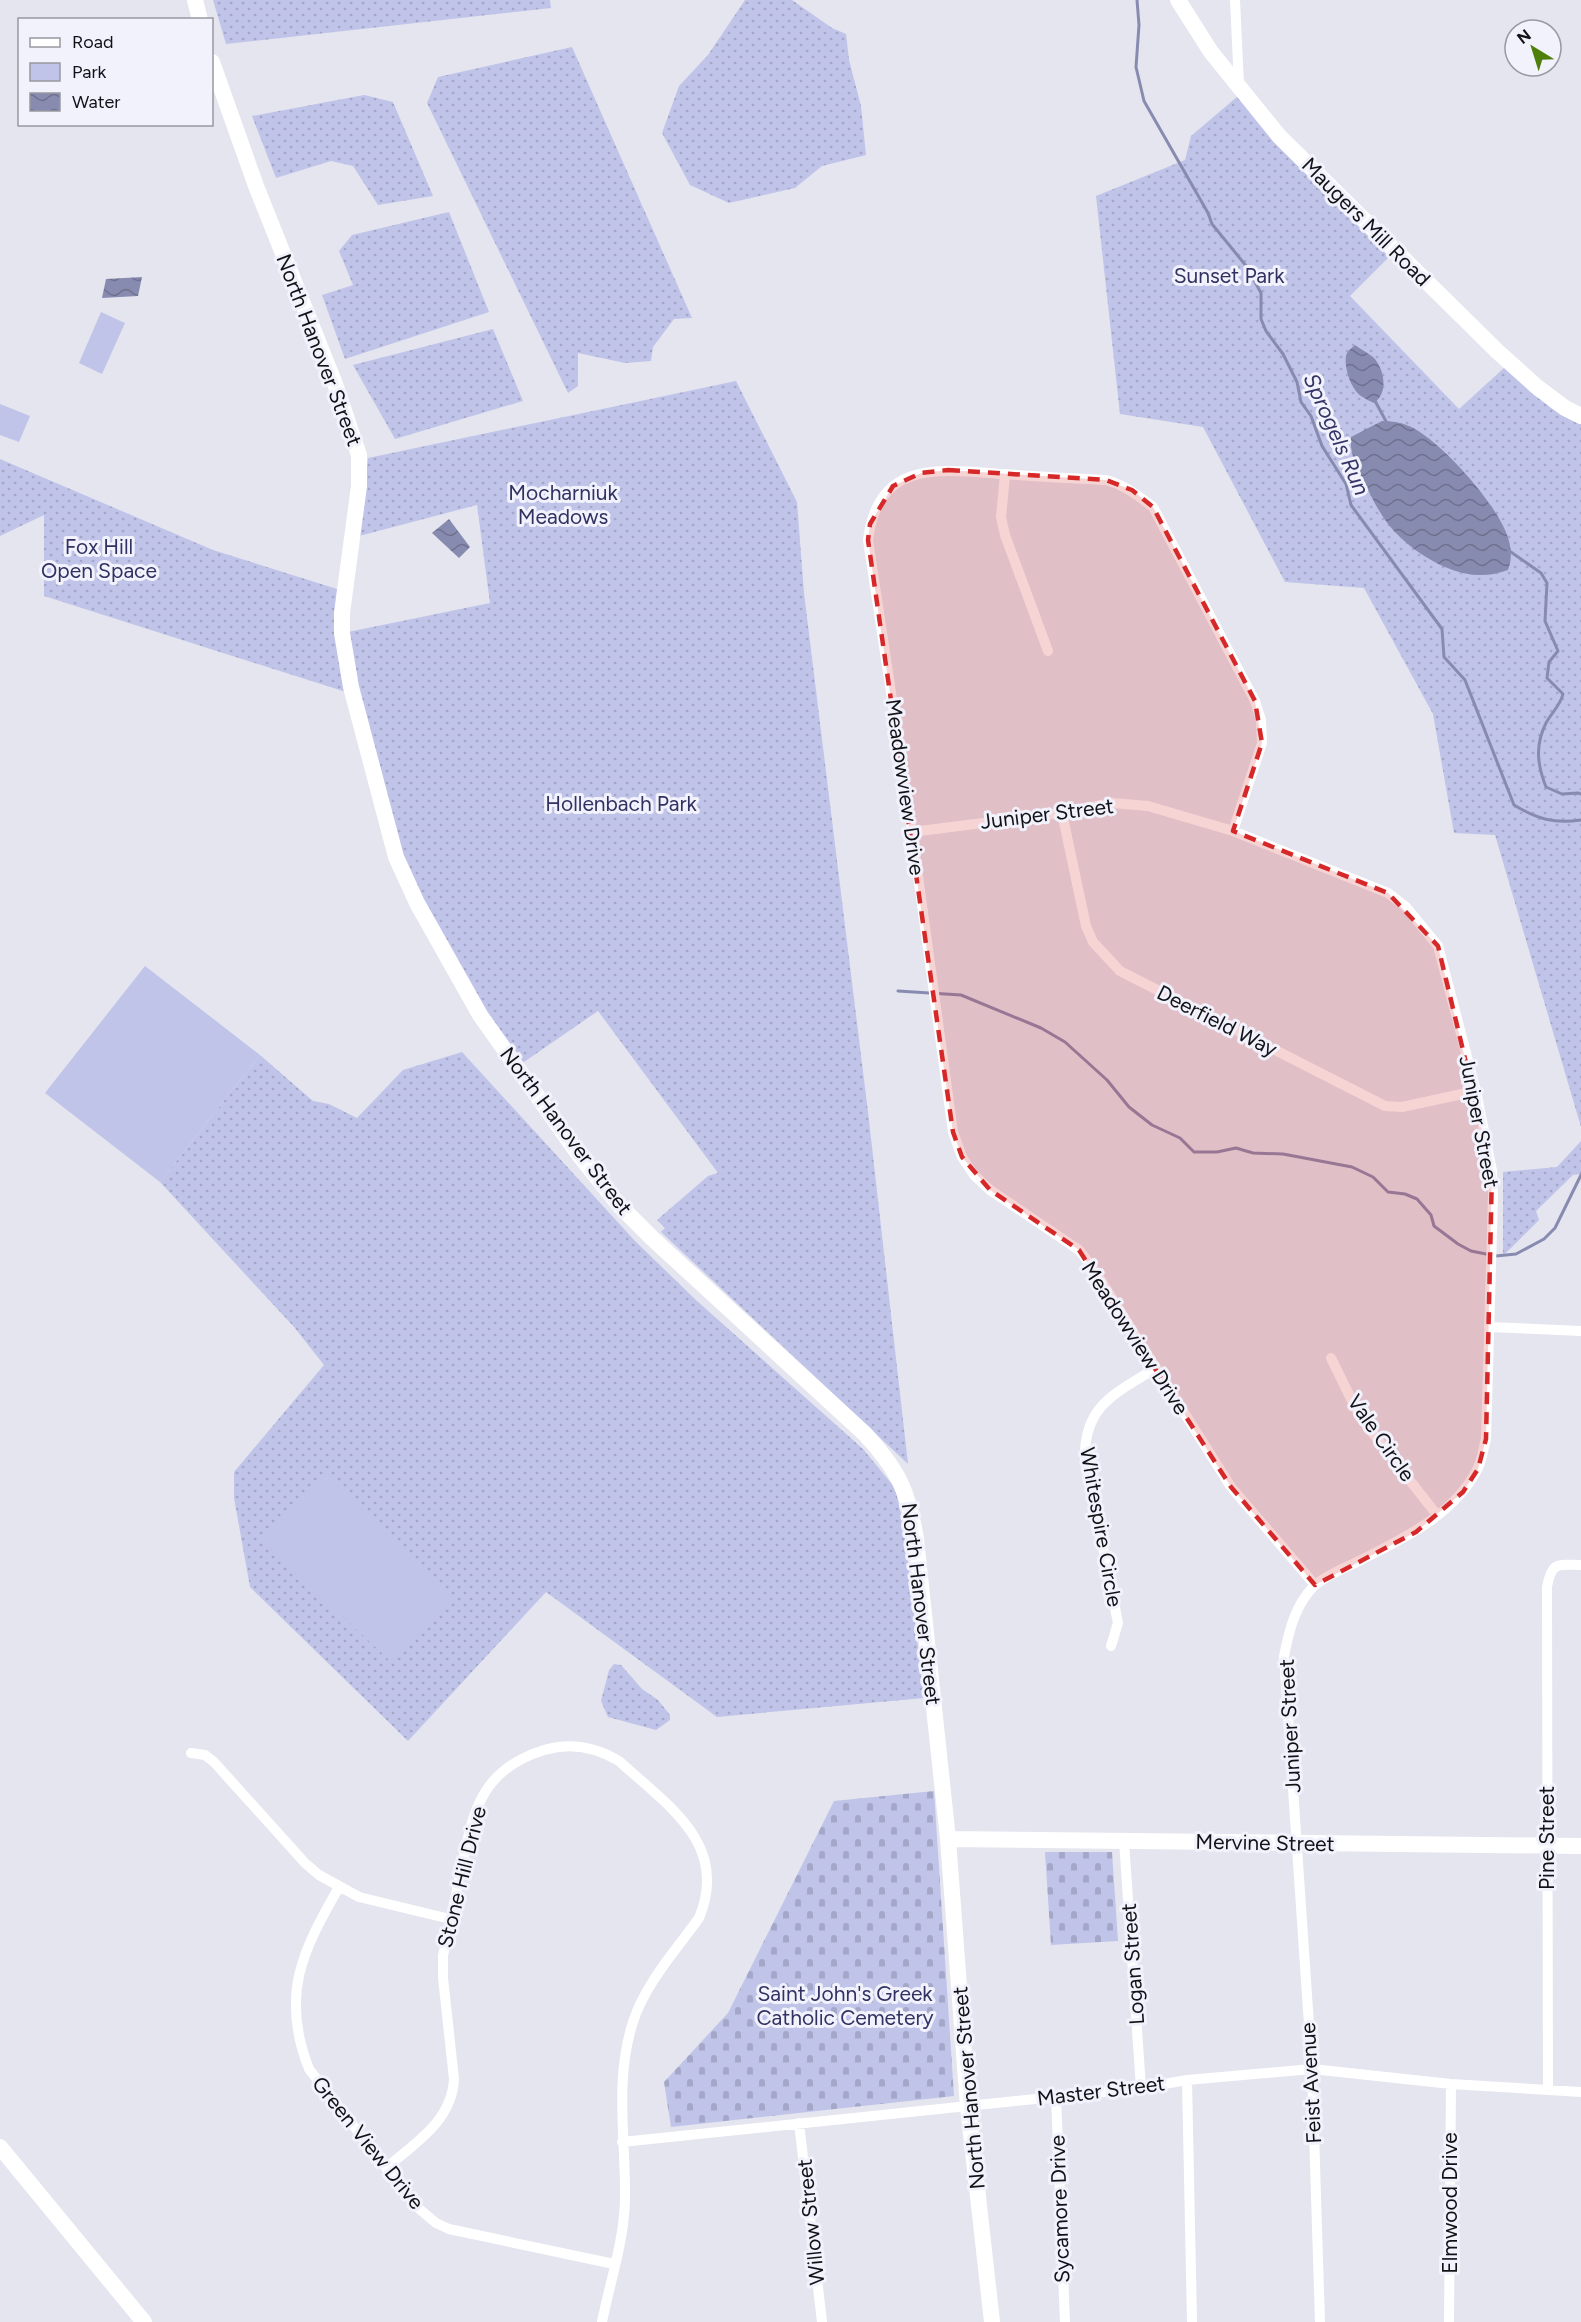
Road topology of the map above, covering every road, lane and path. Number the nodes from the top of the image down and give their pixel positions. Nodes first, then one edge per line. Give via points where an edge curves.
1 (195, 0) edge
2 (1179, 0) edge
3 (1235, 0) edge
4 (200, 18) edge
5 (213, 65) edge
6 (1239, 85) junction
7 (1581, 416) edge
8 (1005, 475) junction
9 (1048, 651) dead end
10 (1062, 813) junction
11 (1233, 831) junction
12 (912, 832) junction
13 (1476, 1091) junction
14 (1489, 1327) junction
15 (1581, 1331) edge
16 (1331, 1358) dead end
17 (1156, 1368) junction
18 (1437, 1515) junction
19 (1581, 1565) edge
20 (1315, 1585) junction
21 (1111, 1646) dead end
22 (191, 1753) dead end
23 (948, 1839) junction
24 (1125, 1841) junction
25 (1298, 1844) junction
26 (1546, 1846) junction
27 (1581, 1846) edge
28 (339, 1887) junction
29 (450, 1919) junction
30 (1312, 2069) junction
31 (1187, 2080) junction
32 (1451, 2084) junction
33 (1141, 2088) junction
34 (1548, 2089) junction
35 (1581, 2092) edge
36 (1056, 2096) junction
37 (968, 2107) junction
38 (800, 2122) junction
39 (622, 2142) junction
40 (0, 2147) edge
41 (386, 2168) junction
42 (614, 2264) junction
43 (144, 2322) edge
44 (602, 2322) edge
45 (822, 2322) edge
46 (992, 2322) edge
47 (1065, 2322) edge
48 (1191, 2322) edge
49 (1320, 2322) edge
50 (1449, 2322) edge

1 - 4 street
2 - 6 street, Maugers Mill Road via 1211,52
3 - 6 street
5 - 23 street, North Hanover Street via 359,455 360,486 342,633 376,788 404,878 480,1015 619,1205 865,1434 897,1474 911,1507 916,1539
6 - 7 street, Maugers Mill Road via 1279,136 1497,351 1536,387
8 - 9 street via 1001,517 1005,535
8 - 11 street, Meadowview Drive via 1106,480 1132,490 1153,507 1255,701 1261,720 1262,743
8 - 12 street, Meadowview Drive via 948,470 905,478 882,498 870,524 868,540
10 - 11 street, Juniper Street via 1112,804 1148,806
10 - 12 street, Juniper Street
10 - 13 street, Deerfield Way via 1086,926 1094,942 1120,970 1385,1106 1402,1107
11 - 13 street, Juniper Street via 1389,893 1406,907 1438,945
12 - 17 street, Meadowview Drive via 953,1132 962,1157 990,1190 1078,1250
13 - 14 street, Juniper Street via 1492,1171
14 - 15 street
14 - 18 street, Juniper Street via 1486,1439 1478,1469 1463,1492
16 - 18 street, Vale Circle via 1360,1417
17 - 20 street, Meadowview Drive via 1231,1487
17 - 21 street, Whitespire Circle via 1116,1392 1099,1408 1085,1439 1085,1458 1118,1623
18 - 20 street, Juniper Street via 1416,1532
19 - 26 street, Pine Street via 1558,1565 1550,1571 1547,1587
20 - 25 street, Juniper Street via 1297,1610 1284,1656
22 - 28 street via 205,1755 214,1762 304,1863
23 - 24 street, Mervine Street
23 - 37 street, North Hanover Street
24 - 25 street, Mervine Street
24 - 33 street, Logan Street
25 - 26 street, Mervine Street
25 - 30 street, Feist Avenue
26 - 27 street, Mervine Street
26 - 34 street, Pine Street
28 - 29 street via 359,1897
28 - 41 street, Green View Drive via 301,1962 295,2002 297,2026 309,2069
29 - 39 street, Stone Hill Drive via 476,1808 490,1784 514,1763 532,1754 559,1746 576,1746 608,1754 686,1823 701,1847 709,1885 699,1918 633,2020 623,2071
29 - 41 street, Stone Hill Drive via 443,1978 453,2094 436,2125
30 - 31 street, Master Street
30 - 32 street, Master Street
30 - 49 street, Feist Avenue
31 - 33 street, Master Street
31 - 48 street
32 - 34 street, Master Street
32 - 50 street, Elmwood Drive
33 - 36 street, Master Street
34 - 35 street, Master Street
36 - 37 street, Master Street
36 - 47 street, Sycamore Drive
37 - 38 street, Master Street
37 - 46 street, North Hanover Street
38 - 39 street, Master Street
38 - 45 street, Willow Street
39 - 42 street, Stone Hill Drive via 625,2199
40 - 43 street
41 - 42 street, Green View Drive via 417,2207 449,2229
42 - 44 street, Stone Hill Drive

